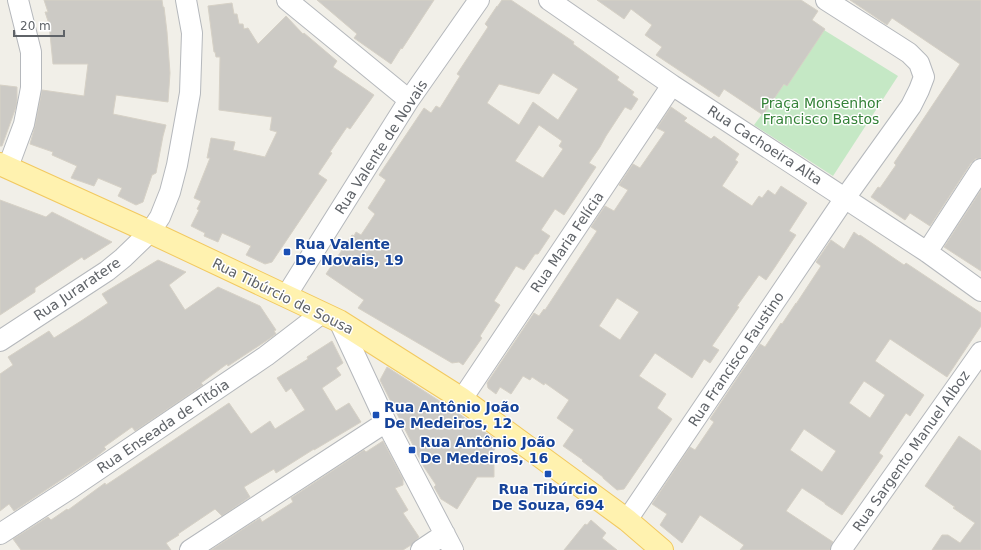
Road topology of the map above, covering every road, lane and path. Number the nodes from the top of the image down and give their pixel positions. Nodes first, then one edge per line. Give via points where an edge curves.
1 (18, 0) edge
2 (186, 0) edge
3 (287, 0) edge
4 (479, 0) edge
5 (549, 0) edge
6 (826, 0) edge
7 (672, 85) junction
8 (410, 100) junction
9 (4, 165) edge
10 (981, 169) edge
11 (845, 198) junction
12 (150, 232) junction
13 (927, 252) junction
14 (981, 291) edge
15 (286, 296) junction
16 (330, 317) junction
17 (0, 341) edge
18 (981, 352) edge
19 (462, 399) junction
20 (386, 422) junction
21 (626, 520) junction
22 (0, 534) edge
23 (449, 542) edge
24 (190, 550) edge
25 (421, 550) edge
26 (662, 550) edge
27 (841, 550) edge

1 - 9 street via 31,52 31,88 24,124
2 - 12 street, Rua Juraratere via 192,33 190,93 172,186 160,217
3 - 8 street
4 - 8 street, Rua Valente de Novais
5 - 7 street, Rua Cachoeira Alta
6 - 11 street, Rua Francisco Faustino via 908,53 919,63 924,77 912,106
7 - 11 street, Rua Cachoeira Alta
7 - 19 street, Rua Maria Felícia
8 - 15 street, Rua Valente de Novais
9 - 12 main road, Rua Tibúrcio de Sousa
10 - 13 street
11 - 13 street, Rua Cachoeira Alta
11 - 21 street, Rua Francisco Faustino
12 - 15 main road, Rua Tibúrcio de Sousa
12 - 17 street, Rua Juraratere via 107,271
13 - 14 street, Rua Cachoeira Alta
15 - 16 main road, Rua Tibúrcio de Sousa
16 - 19 main road, Rua Tibúrcio de Sousa
16 - 20 street
16 - 22 street, Rua Enseada de Titóia via 266,356
18 - 27 street, Rua Sargento Manuel Alboz
19 - 21 main road, Rua Tibúrcio de Sousa
20 - 23 street
20 - 24 street
21 - 26 main road, Rua Tibúrcio de Sousa
23 - 25 street

